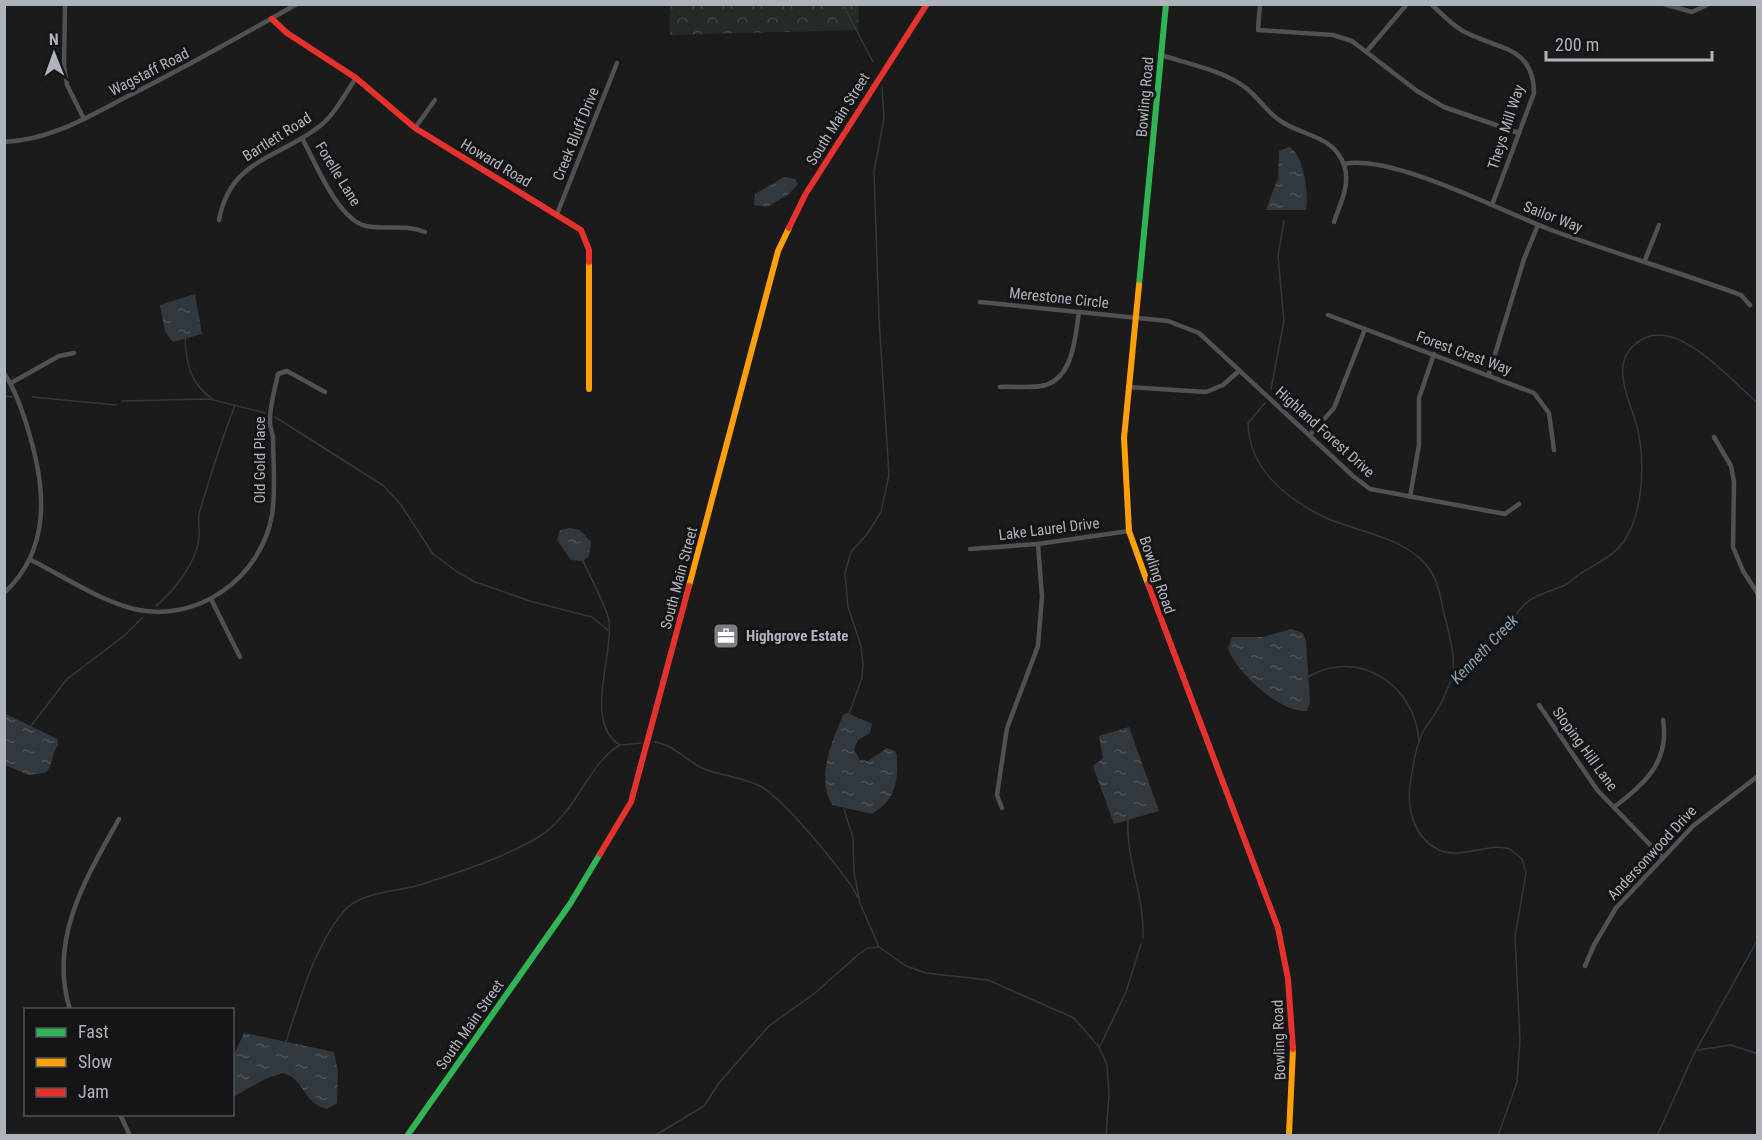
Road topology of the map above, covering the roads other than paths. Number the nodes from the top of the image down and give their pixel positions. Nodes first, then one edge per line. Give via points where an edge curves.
1 (65, 4) edge
2 (297, 4) edge
3 (927, 4) edge
4 (1166, 4) edge
5 (1260, 4) edge
6 (1407, 4) edge
7 (1431, 4) edge
8 (1664, 4) edge
9 (1709, 4) edge
10 (272, 19) junction
11 (1367, 51) junction
12 (1161, 55) junction
13 (617, 63) dead end
14 (356, 78) junction
15 (435, 100) dead end
16 (84, 119) junction
17 (416, 128) junction
18 (1519, 133) junction
19 (302, 138) junction
20 (4, 142) edge
21 (1344, 164) junction
22 (1492, 205) junction
23 (557, 214) junction
24 (219, 220) dead end
25 (1334, 222) dead end
26 (1538, 225) junction
27 (1659, 225) dead end
28 (425, 232) dead end
29 (1645, 260) junction
30 (980, 302) dead end
31 (1750, 305) dead end
32 (1079, 312) junction
33 (1328, 315) dead end
34 (1136, 318) junction
35 (1365, 329) junction
36 (74, 353) dead end
37 (1434, 354) junction
38 (1239, 371) junction
39 (4, 373) edge
40 (1489, 374) junction
41 (11, 383) junction
42 (1000, 387) dead end
43 (1128, 387) junction
44 (589, 389) dead end
45 (325, 392) dead end
46 (1310, 435) junction
47 (1714, 437) dead end
48 (1554, 450) dead end
49 (1410, 497) junction
50 (1519, 504) dead end
51 (1129, 531) junction
52 (1038, 544) junction
53 (970, 549) dead end
54 (31, 560) junction
55 (4, 593) edge
56 (1758, 594) edge
57 (211, 599) junction
58 (240, 657) dead end
59 (1539, 705) dead end
60 (1664, 720) dead end
61 (1758, 776) edge
62 (1614, 807) junction
63 (1002, 808) dead end
64 (119, 819) dead end
65 (1662, 857) junction
66 (1586, 966) dead end
67 (70, 1008) edge
68 (121, 1116) edge
69 (1289, 1134) dead end
70 (130, 1136) edge
71 (407, 1136) edge

1 - 16 street via 64,67 67,85
2 - 10 street, Wagstaff Road
3 - 71 main road, South Main Street via 816,176 778,251 631,802 570,904
4 - 12 main road, Bowling Road
5 - 11 street via 1258,30 1333,35
6 - 11 street
7 - 18 street, Theys Mill Way via 1462,31 1516,53 1528,66 1534,93
8 - 9 street via 1692,12
10 - 14 main road, Howard Road
10 - 16 street, Wagstaff Road
11 - 18 street via 1417,91 1444,106
12 - 21 street via 1247,88 1265,111 1285,124 1316,135 1330,145
12 - 34 main road, Bowling Road
13 - 23 street, Creek Bluff Drive
14 - 17 main road, Howard Road
14 - 19 street, Bartlett Road via 330,117
15 - 17 street
16 - 20 street, Wagstaff Road via 44,136
17 - 23 main road, Howard Road
18 - 22 street, Theys Mill Way
19 - 24 street, Bartlett Road via 235,179
19 - 28 street, Forelle Lane via 345,214 363,225
21 - 22 street, Sailor Way via 1382,164
21 - 25 street via 1346,186
22 - 26 street, Sailor Way
23 - 44 main road, Howard Road via 581,230 589,250
26 - 29 street, Sailor Way
26 - 40 street
27 - 29 street
29 - 31 street, Sailor Way via 1742,295
30 - 32 street, Merestone Circle
32 - 34 street, Merestone Circle
32 - 42 street via 1073,352 1064,373 1046,385
33 - 35 street, Forest Crest Way
34 - 38 street, Highland Forest Drive via 1168,321 1199,333
34 - 43 main road, Bowling Road
35 - 37 street, Forest Crest Way
35 - 46 street via 1334,408
36 - 41 street via 58,356
37 - 40 street, Forest Crest Way
37 - 49 street via 1419,398 1419,445
38 - 43 street via 1223,385 1206,392
38 - 46 street, Highland Forest Drive
39 - 41 street
40 - 48 street, Forest Crest Way via 1524,387 1539,398 1549,413
41 - 54 street via 34,448 40,480 41,527
43 - 51 main road, Bowling Road via 1124,438
45 - 57 street, Old Gold Place via 287,371 278,374 269,421 273,502 267,532 245,572
46 - 49 street, Highland Forest Drive via 1370,489
47 - 56 street via 1731,466 1734,482 1733,547
49 - 50 street, Highland Forest Drive via 1505,514
51 - 52 street, Lake Laurel Drive
51 - 69 main road, Bowling Road via 1278,928 1287,965 1291,1022 1293,1084
52 - 53 street, Lake Laurel Drive
52 - 63 street via 1042,597 1038,646 1007,728 997,795
54 - 55 street
54 - 57 street, Old Gold Place via 134,609 171,611
57 - 58 street
59 - 62 street, Sloping Hill Lane via 1598,791
60 - 62 street via 1666,734 1651,776
61 - 65 street, Andersonwood Drive via 1711,809
62 - 65 street, Sloping Hill Lane
64 - 67 street via 72,909 65,933 62,964
65 - 66 street, Andersonwood Drive via 1616,908
68 - 70 street

